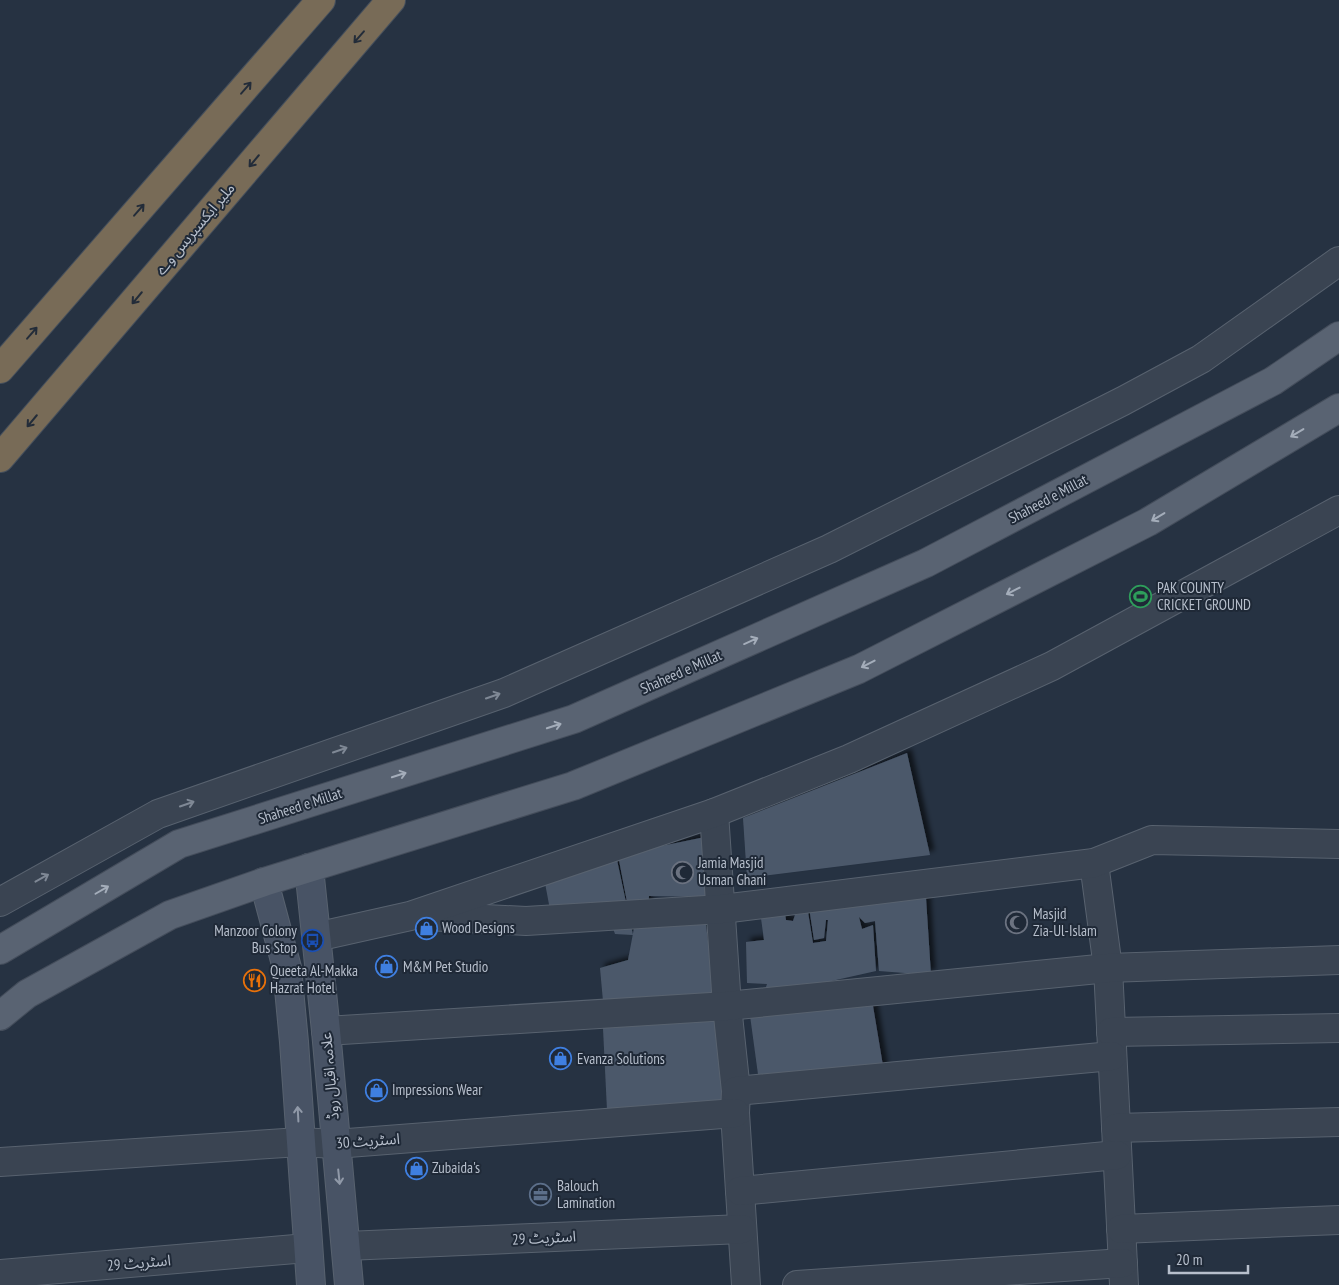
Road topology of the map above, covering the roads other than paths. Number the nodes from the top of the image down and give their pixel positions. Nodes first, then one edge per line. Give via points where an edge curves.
1 (322, 0) edge
2 (391, 0) edge
3 (1339, 261) edge
4 (1339, 336) edge
5 (0, 370) edge
6 (1339, 408) edge
7 (0, 458) edge
8 (1339, 510) edge
9 (714, 813) junction
10 (1339, 844) edge
11 (1094, 863) junction
12 (309, 868) junction
13 (264, 882) junction
14 (0, 902) edge
15 (722, 909) junction
16 (410, 916) junction
17 (317, 949) junction
18 (0, 950) edge
19 (1339, 960) edge
20 (287, 968) junction
21 (1108, 968) junction
22 (727, 1006) junction
23 (0, 1016) edge
24 (1339, 1028) edge
25 (326, 1031) junction
26 (1111, 1044) junction
27 (735, 1102) junction
28 (1339, 1122) edge
29 (1116, 1128) junction
30 (300, 1142) junction
31 (335, 1144) junction
32 (1117, 1156) junction
33 (0, 1162) edge
34 (740, 1190) junction
35 (1339, 1220) edge
36 (742, 1229) junction
37 (1121, 1229) junction
38 (346, 1246) junction
39 (308, 1248) junction
40 (0, 1274) edge
41 (1123, 1274) edge
42 (311, 1285) edge
43 (349, 1285) edge
44 (746, 1285) edge
45 (797, 1285) edge

5 -> 1 highway
2 -> 7 highway, ملیر ایکسپریس وے
14 -> 3 street via 158,814 504,692 829,549 1124,401 1201,358
18 -> 4 main road, Shaheed e Millat via 179,844 574,719 926,563 1273,381
6 -> 12 main road via 1148,522 859,669 573,786
8 - 9 street via 1052,666 849,759
9 - 15 street
9 - 16 street
10 - 11 street via 1152,840
11 - 15 street
11 - 21 street
12 - 13 main road
12 - 17 street, علامہ اقبال روڈ
13 - 20 street
13 - 23 main road via 170,915 27,994
15 - 16 street via 526,920
15 - 22 street
16 - 17 street
17 - 20 street
17 - 25 street, علامہ اقبال روڈ
19 - 21 street
30 -> 20 street
21 - 22 street
21 - 26 street
22 - 25 street
22 - 27 street
24 - 26 street, اسٹریٹ 30
25 - 31 street, علامہ اقبال روڈ
26 - 27 street, اسٹریٹ 30
26 - 29 street
27 - 31 street, اسٹریٹ 30
27 - 34 street
28 - 29 street
29 - 32 street
30 - 31 street, اسٹریٹ 30
30 - 33 street, اسٹریٹ 30
30 - 39 street
31 -> 38 street, علامہ اقبال روڈ
32 - 34 street
32 - 37 street
34 - 36 street
35 - 37 street
36 - 38 street, اسٹریٹ 29
36 - 44 street
37 - 41 street
38 - 43 street, علامہ اقبال روڈ
39 - 40 street, اسٹریٹ 29
39 - 42 street
41 - 45 street

